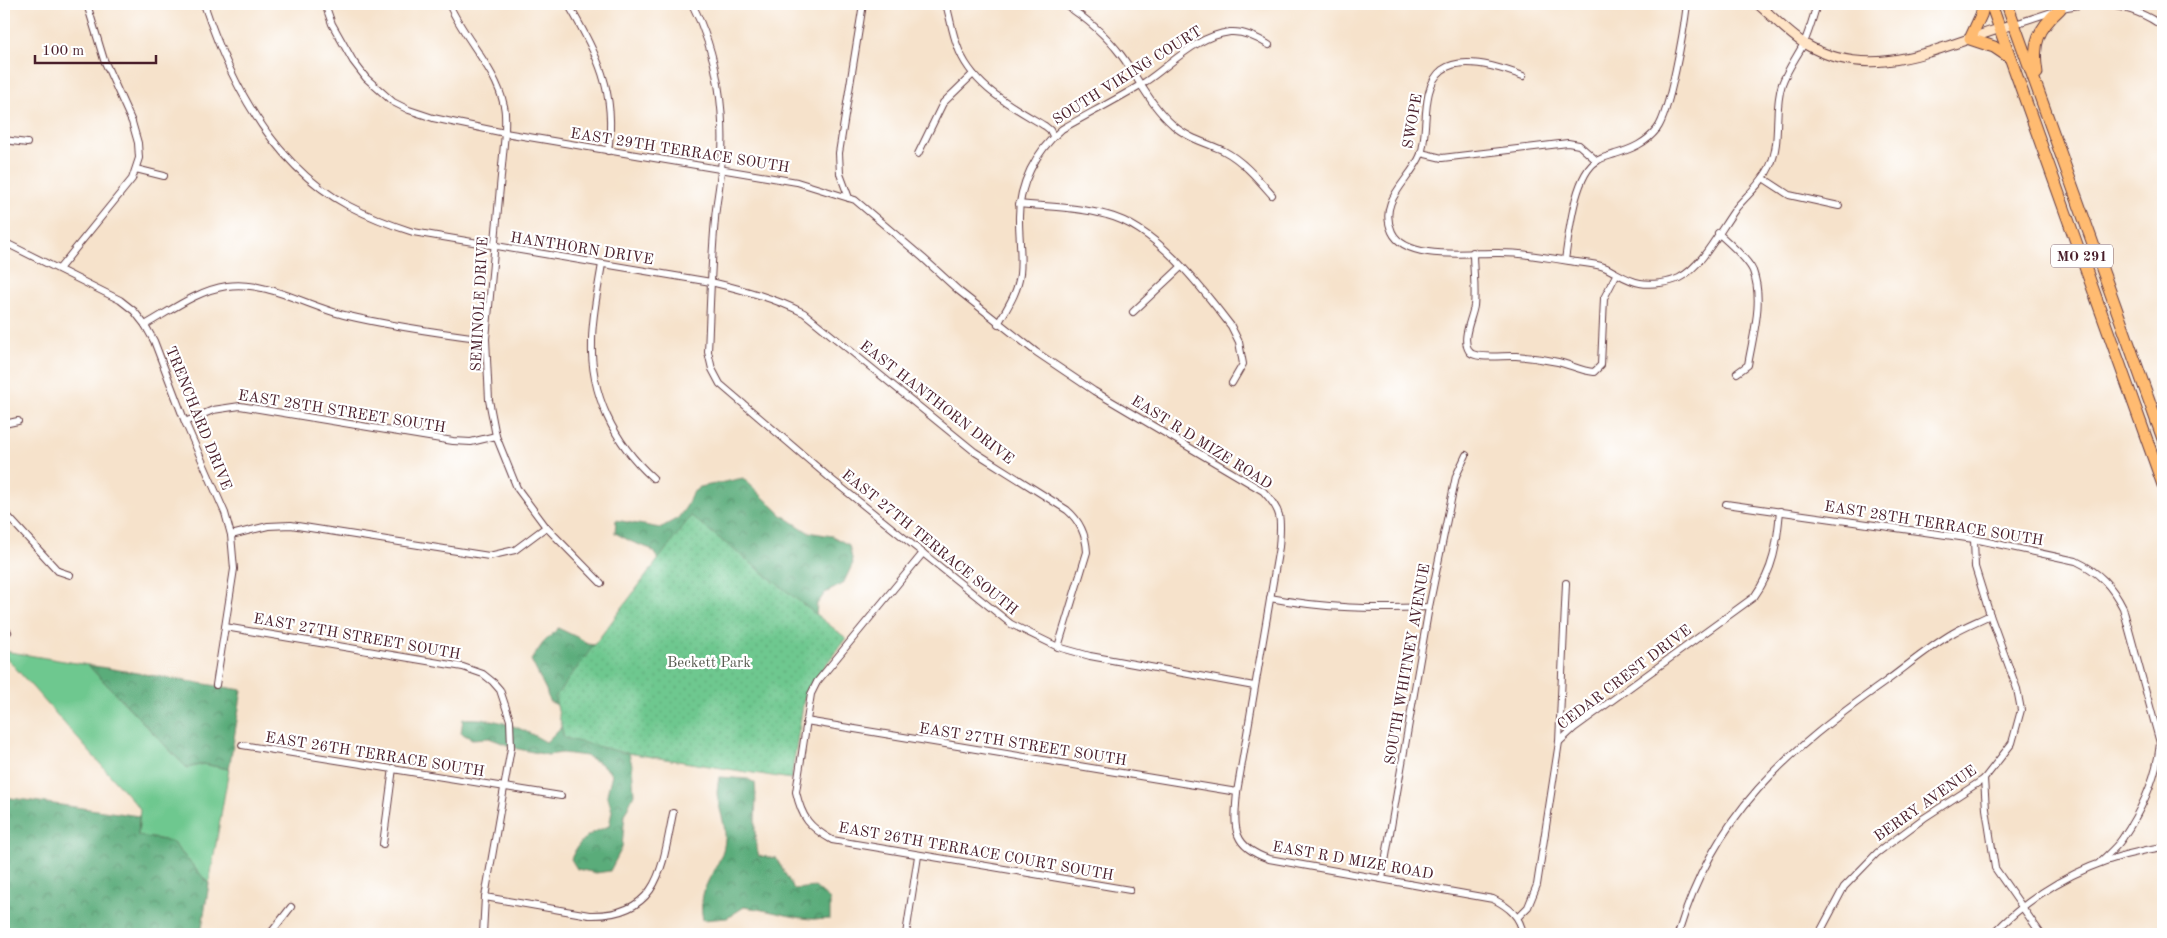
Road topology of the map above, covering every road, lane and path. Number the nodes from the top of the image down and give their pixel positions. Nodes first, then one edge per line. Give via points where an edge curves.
1 (87, 4) edge
2 (204, 4) edge
3 (325, 4) edge
4 (449, 4) edge
5 (568, 4) edge
6 (692, 4) edge
7 (863, 4) edge
8 (946, 4) edge
9 (1064, 4) edge
10 (1687, 4) edge
11 (1758, 4) edge
12 (1817, 4) edge
13 (1984, 4) edge
14 (1991, 4) edge
15 (2007, 4) edge
16 (2085, 4) edge
17 (2104, 4) edge
18 (2060, 9) junction
19 (2015, 24) junction
20 (2163, 27) edge
21 (2000, 28) junction
22 (1970, 39) junction
23 (1804, 43) junction
24 (1269, 45) dead end
25 (2010, 58) junction
26 (973, 74) junction
27 (1523, 76) dead end
28 (1140, 85) junction
29 (4, 94) edge
30 (2041, 97) junction
31 (4, 120) edge
32 (505, 132) junction
33 (1053, 136) junction
34 (4, 140) edge
35 (27, 143) dead end
36 (608, 151) junction
37 (1421, 153) junction
38 (918, 154) dead end
39 (1596, 161) junction
40 (136, 169) junction
41 (721, 170) junction
42 (164, 176) dead end
43 (1763, 178) junction
44 (1272, 195) dead end
45 (850, 198) junction
46 (1020, 204) junction
47 (1839, 206) dead end
48 (1718, 233) junction
49 (4, 242) edge
50 (494, 246) junction
51 (1473, 252) junction
52 (1565, 260) junction
53 (602, 264) junction
54 (1181, 267) junction
55 (59, 269) junction
56 (1616, 275) junction
57 (711, 282) junction
58 (1133, 312) dead end
59 (998, 324) junction
60 (145, 325) junction
61 (486, 339) junction
62 (1737, 373) dead end
63 (1232, 383) dead end
64 (18, 422) dead end
65 (186, 422) junction
66 (4, 424) edge
67 (496, 436) junction
68 (2163, 440) edge
69 (1466, 455) dead end
70 (653, 478) dead end
71 (2163, 485) edge
72 (1726, 504) dead end
73 (1780, 511) junction
74 (4, 512) edge
75 (546, 527) junction
76 (231, 535) junction
77 (1974, 539) junction
78 (923, 553) junction
79 (70, 575) dead end
80 (602, 583) dead end
81 (1566, 583) dead end
82 (1270, 598) junction
83 (1429, 607) junction
84 (1990, 615) junction
85 (225, 627) junction
86 (1058, 647) junction
87 (216, 685) dead end
88 (1254, 686) junction
89 (806, 721) junction
90 (1559, 742) junction
91 (242, 745) dead end
92 (392, 768) junction
93 (1984, 779) junction
94 (504, 788) junction
95 (1237, 792) junction
96 (561, 796) dead end
97 (673, 813) dead end
98 (383, 844) dead end
99 (2163, 847) edge
100 (918, 856) junction
101 (2100, 862) junction
102 (1382, 879) junction
103 (1130, 890) dead end
104 (486, 897) junction
105 (2021, 907) junction
106 (290, 908) dead end
107 (1518, 917) junction
108 (270, 934) edge
109 (483, 934) edge
110 (906, 934) edge
111 (1523, 934) edge
112 (1678, 934) edge
113 (1819, 934) edge
114 (1993, 934) edge
115 (2042, 934) edge

1 - 40 street via 104,60 132,122 138,143
2 - 50 street, HANTHORN DRIVE via 214,36 256,117 298,167 327,192 383,222
3 - 32 street, EAST 29TH TERRACE SOUTH via 332,24 353,61 366,78 393,102 434,118
4 - 32 street, SEMINOLE DRIVE via 498,85 504,107
5 - 36 street via 591,43 602,70 611,112
6 - 41 street, EAST 27TH TERRACE SOUTH via 710,46 716,72 722,120
7 - 45 street via 839,153 840,174
8 - 26 street via 957,45
9 - 28 street via 1106,37
10 - 39 street via 1669,96 1658,127 1638,146
11 - 23 main road
12 - 23 street
13 - 22 highway
14 - 21 highway, MO 291
15 - 19 highway, MO 291
16 - 18 street
17 - 20 street via 2141,13
18 - 19 street
18 - 30 highway via 2046,22 2036,44
19 - 21 main road
19 - 30 highway, MO 291
21 - 22 main road
21 - 25 highway, MO 291
22 - 23 main road via 1913,57 1874,63 1850,61
22 - 25 highway via 1994,47
23 - 43 street via 1779,92 1777,146
24 - 28 street, SOUTH VIKING COURT via 1235,32 1214,36 1190,48
25 - 71 highway, MO 291
26 - 33 street via 992,93 1045,126
26 - 38 street via 944,103
27 - 37 street, SWOPE via 1506,69 1466,62 1443,69 1429,91
28 - 33 street, SOUTH VIKING COURT
28 - 44 street via 1154,107 1174,127 1226,152 1247,168
29 - 31 street
30 - 68 highway, MO 291
32 - 36 street, EAST 29TH TERRACE SOUTH
32 - 50 street, SEMINOLE DRIVE
33 - 46 street, SOUTH VIKING COURT via 1034,160
34 - 35 street
36 - 41 street, EAST 29TH TERRACE SOUTH
37 - 39 street via 1442,158 1568,143 1579,145
37 - 51 street, SWOPE via 1394,194 1388,211 1392,232 1401,243 1415,250
39 - 52 street via 1581,184
40 - 42 street
40 - 55 street via 132,179
41 - 45 street, EAST 29TH TERRACE SOUTH via 797,182
41 - 57 street, EAST 27TH TERRACE SOUTH
43 - 47 street via 1789,195
43 - 48 street
45 - 59 street, EAST R D MIZE ROAD
46 - 54 street via 1108,215 1137,227 1154,239
46 - 59 street, SOUTH VIKING COURT via 1020,276
48 - 56 street via 1695,266 1679,278 1640,283
48 - 62 street via 1752,270 1757,292 1748,365
49 - 55 street, TRENCHARD DRIVE
50 - 53 street, HANTHORN DRIVE
50 - 61 street, SEMINOLE DRIVE
51 - 52 street
51 - 56 street via 1474,304 1465,340 1468,350 1479,357 1531,357 1594,372 1601,365 1604,298
52 - 56 street via 1606,268
53 - 57 street, HANTHORN DRIVE
53 - 70 street via 592,340 597,385 604,410 616,433 634,460
54 - 58 street
54 - 63 street via 1222,314 1239,342 1243,364
55 - 60 street, TRENCHARD DRIVE via 120,300
57 - 78 street, EAST 27TH TERRACE SOUTH via 708,352 720,384
57 - 86 street, EAST HANTHORN DRIVE via 758,293 804,313 975,452 1050,498 1076,518 1084,534 1087,552
59 - 82 street, EAST R D MIZE ROAD via 1094,391 1263,491 1274,502 1281,518
60 - 61 street via 194,297 240,284 264,288 344,315
60 - 65 street, TRENCHARD DRIVE
61 - 67 street, SEMINOLE DRIVE via 489,400
64 - 66 street
65 - 67 street, EAST 28TH STREET SOUTH via 213,410 240,406 452,441 471,442
65 - 76 street, TRENCHARD DRIVE via 225,513
67 - 75 street, SEMINOLE DRIVE via 517,488
69 - 83 street, SOUTH WHITNEY AVENUE via 1456,476
72 - 73 street, EAST 28TH TERRACE SOUTH
73 - 77 street, EAST 28TH TERRACE SOUTH
73 - 90 street, CEDAR CREST DRIVE via 1772,563 1766,581 1754,597
74 - 79 street via 58,571
75 - 76 street via 514,550 489,556 291,525 268,526
75 - 80 street, SEMINOLE DRIVE
76 - 85 street, TRENCHARD DRIVE via 234,569
77 - 84 street, BERRY AVENUE via 1975,567
77 - 101 street, EAST 28TH TERRACE SOUTH via 2076,561 2105,580 2120,602 2160,743 2152,782 2136,817 2121,840
78 - 86 street, EAST 27TH TERRACE SOUTH via 1011,624
78 - 89 street, EAST 26TH TERRACE COURT SOUTH via 817,682 811,694
81 - 90 street
82 - 83 street via 1351,609
82 - 88 street, EAST R D MIZE ROAD
83 - 102 street, SOUTH WHITNEY AVENUE
84 - 93 street, BERRY AVENUE via 2017,689 2020,710 2012,743
84 - 112 street via 1952,634 1865,696 1771,774 1735,816 1710,854 1688,902
85 - 87 street, TRENCHARD DRIVE
85 - 94 street, EAST 27TH STREET SOUTH via 464,667 483,674 503,697 510,720 511,748
86 - 88 street, EAST 27TH TERRACE SOUTH via 1090,656
88 - 95 street, EAST R D MIZE ROAD
89 - 95 street, EAST 27TH STREET SOUTH
89 - 100 street, EAST 26TH TERRACE COURT SOUTH via 796,792 800,808 814,830 832,840
90 - 107 street, CEDAR CREST DRIVE via 1537,886 1528,907
91 - 92 street, EAST 26TH TERRACE SOUTH
92 - 94 street, EAST 26TH TERRACE SOUTH
92 - 98 street
93 - 105 street via 1995,868
93 - 113 street, BERRY AVENUE via 1877,853 1844,887
94 - 96 street, EAST 26TH TERRACE SOUTH
94 - 104 street
95 - 102 street, EAST R D MIZE ROAD via 1235,826 1243,846 1252,853 1269,859
97 - 104 street via 657,881 641,901 624,911 604,916 589,915
99 - 101 street
100 - 103 street, EAST 26TH TERRACE COURT SOUTH
100 - 110 street
101 - 105 street via 2050,887
102 - 107 street, EAST R D MIZE ROAD via 1493,899
104 - 109 street
105 - 114 street
105 - 115 street
106 - 108 street
107 - 111 street

